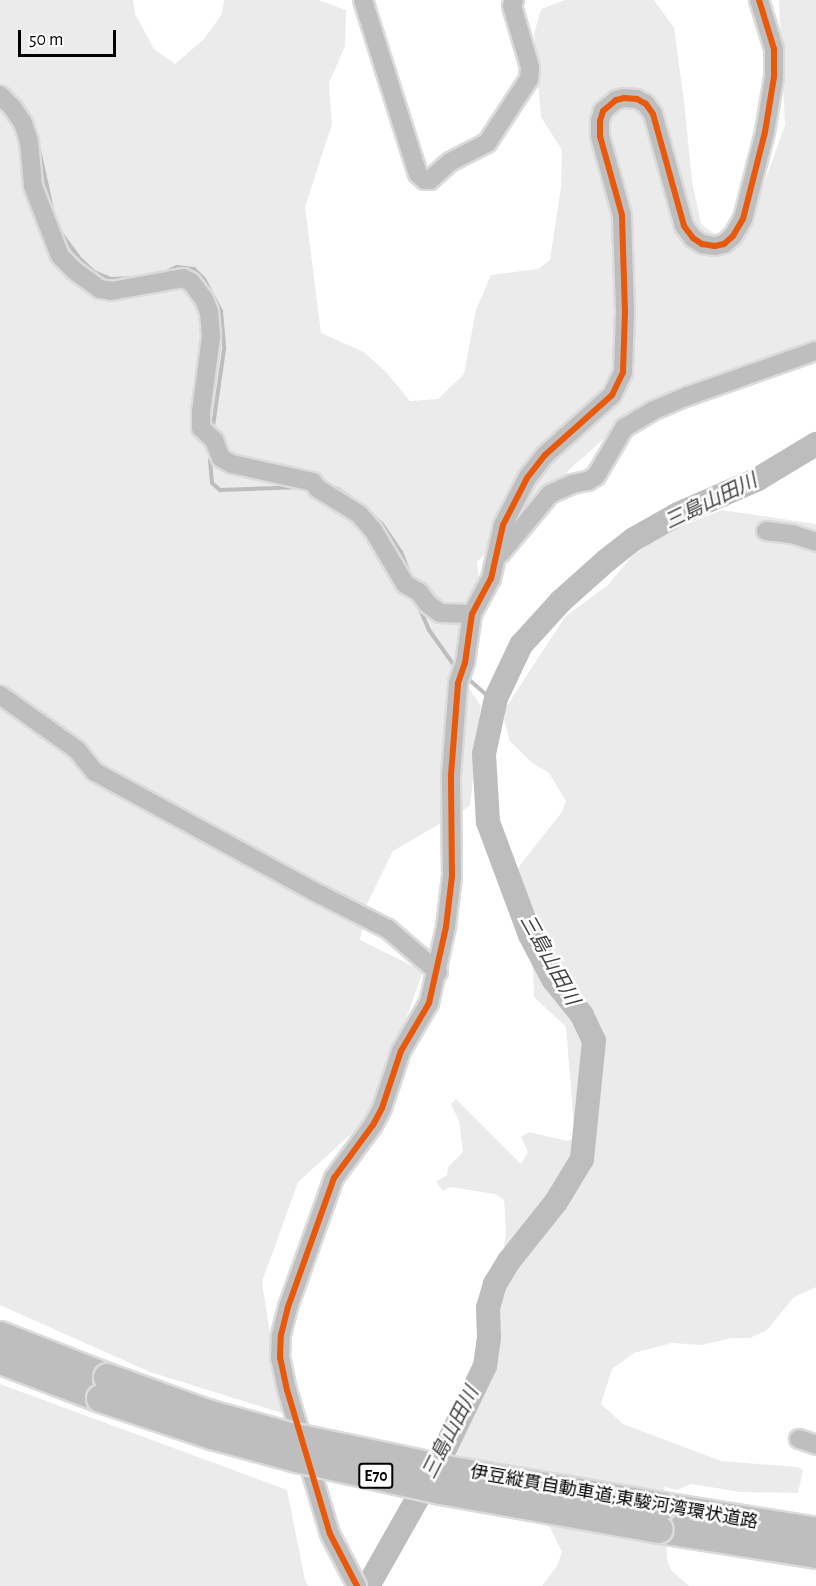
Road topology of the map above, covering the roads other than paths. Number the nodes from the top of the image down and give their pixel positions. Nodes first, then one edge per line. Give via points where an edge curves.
1 (363, 0) edge
2 (514, 0) edge
3 (759, 0) edge
4 (0, 95) edge
5 (816, 351) edge
6 (766, 531) dead end
7 (816, 542) edge
8 (498, 558) junction
9 (472, 614) junction
10 (0, 695) edge
11 (438, 972) junction
12 (0, 1335) edge
13 (5, 1362) edge
14 (104, 1387) junction
15 (798, 1438) dead end
16 (816, 1445) edge
17 (816, 1517) edge
18 (723, 1528) junction
19 (816, 1531) edge
20 (816, 1554) edge
21 (816, 1568) edge
22 (354, 1581) edge

1 - 2 street via 418,174 430,180 450,162 478,150 494,137 529,79 530,67 512,6
3 - 8 street via 774,49 774,77 743,219 734,236 724,244 702,244 684,226 646,104 624,98 603,111 600,136 622,214 623,372 612,395 545,455 527,477 503,525
4 - 9 street via 23,123 29,141 33,186 60,256 100,289 111,291 183,278 204,299 211,337 201,428 214,440 221,458 315,485 360,514 374,530 405,584 419,592 428,604 440,613
5 - 8 street via 688,396 624,428 596,476 550,494
6 - 7 street
8 - 9 street
9 - 11 street via 458,683 451,775 452,876
10 - 11 street via 77,750 95,772 388,929
11 - 22 street via 429,1004 401,1051 382,1108 334,1178 281,1335 280,1358 287,1390 321,1508
12 - 14 highway, 伊豆縦貫自動車道;東駿河湾環状道路 / E70
13 - 14 highway, 伊豆縦貫自動車道;東駿河湾環状道路 / E70
14 - 18 highway, 伊豆縦貫自動車道;東駿河湾環状道路 / E70, bridge via 290,1436
15 - 16 street
17 - 18 highway
18 - 19 highway, 伊豆縦貫自動車道;東駿河湾環状道路 / E70
18 - 20 highway, 伊豆縦貫自動車道;東駿河湾環状道路 / E70
18 - 21 highway

